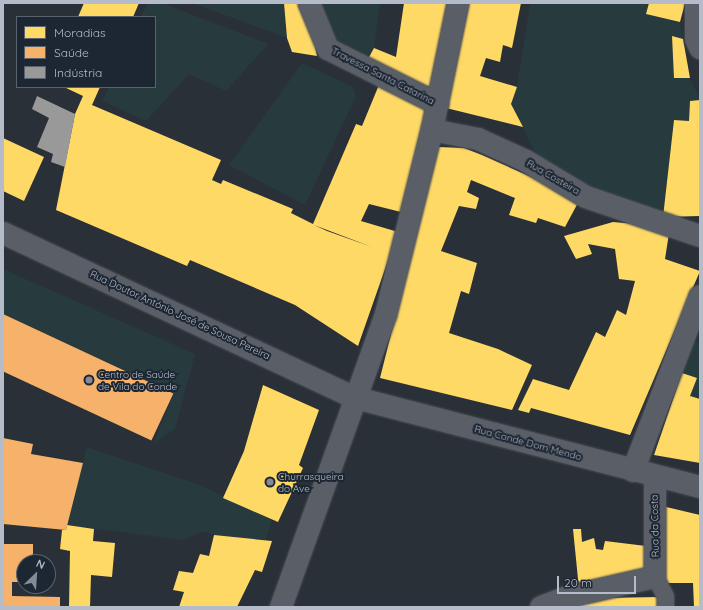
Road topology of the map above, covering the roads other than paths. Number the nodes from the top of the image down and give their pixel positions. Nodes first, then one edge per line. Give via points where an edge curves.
1 (309, 3) edge
2 (458, 3) edge
3 (696, 3) edge
4 (700, 48) edge
5 (438, 104) junction
6 (432, 130) junction
7 (3, 233) edge
8 (700, 236) edge
9 (700, 296) edge
10 (356, 398) junction
11 (633, 471) junction
12 (655, 477) junction
13 (700, 487) edge
14 (655, 577) junction
15 (281, 607) edge
16 (541, 607) edge
17 (666, 607) edge

1 - 5 street, Travessa Santa Catarina via 328,49
2 - 5 street
3 - 4 street via 696,39
5 - 6 street
6 - 8 street, Rua Costeira via 478,139 586,196
6 - 10 street via 386,314
7 - 10 street, Rua Doutor António José de Sousa Pereira
9 - 11 street
10 - 11 street, Rua Conde Dom Mendo
10 - 15 street
11 - 12 street, Rua Conde Dom Mendo
12 - 13 street, Rua Conde Dom Mendo
12 - 14 street, Rua da Costa
14 - 16 street via 567,597
14 - 17 street via 665,596

